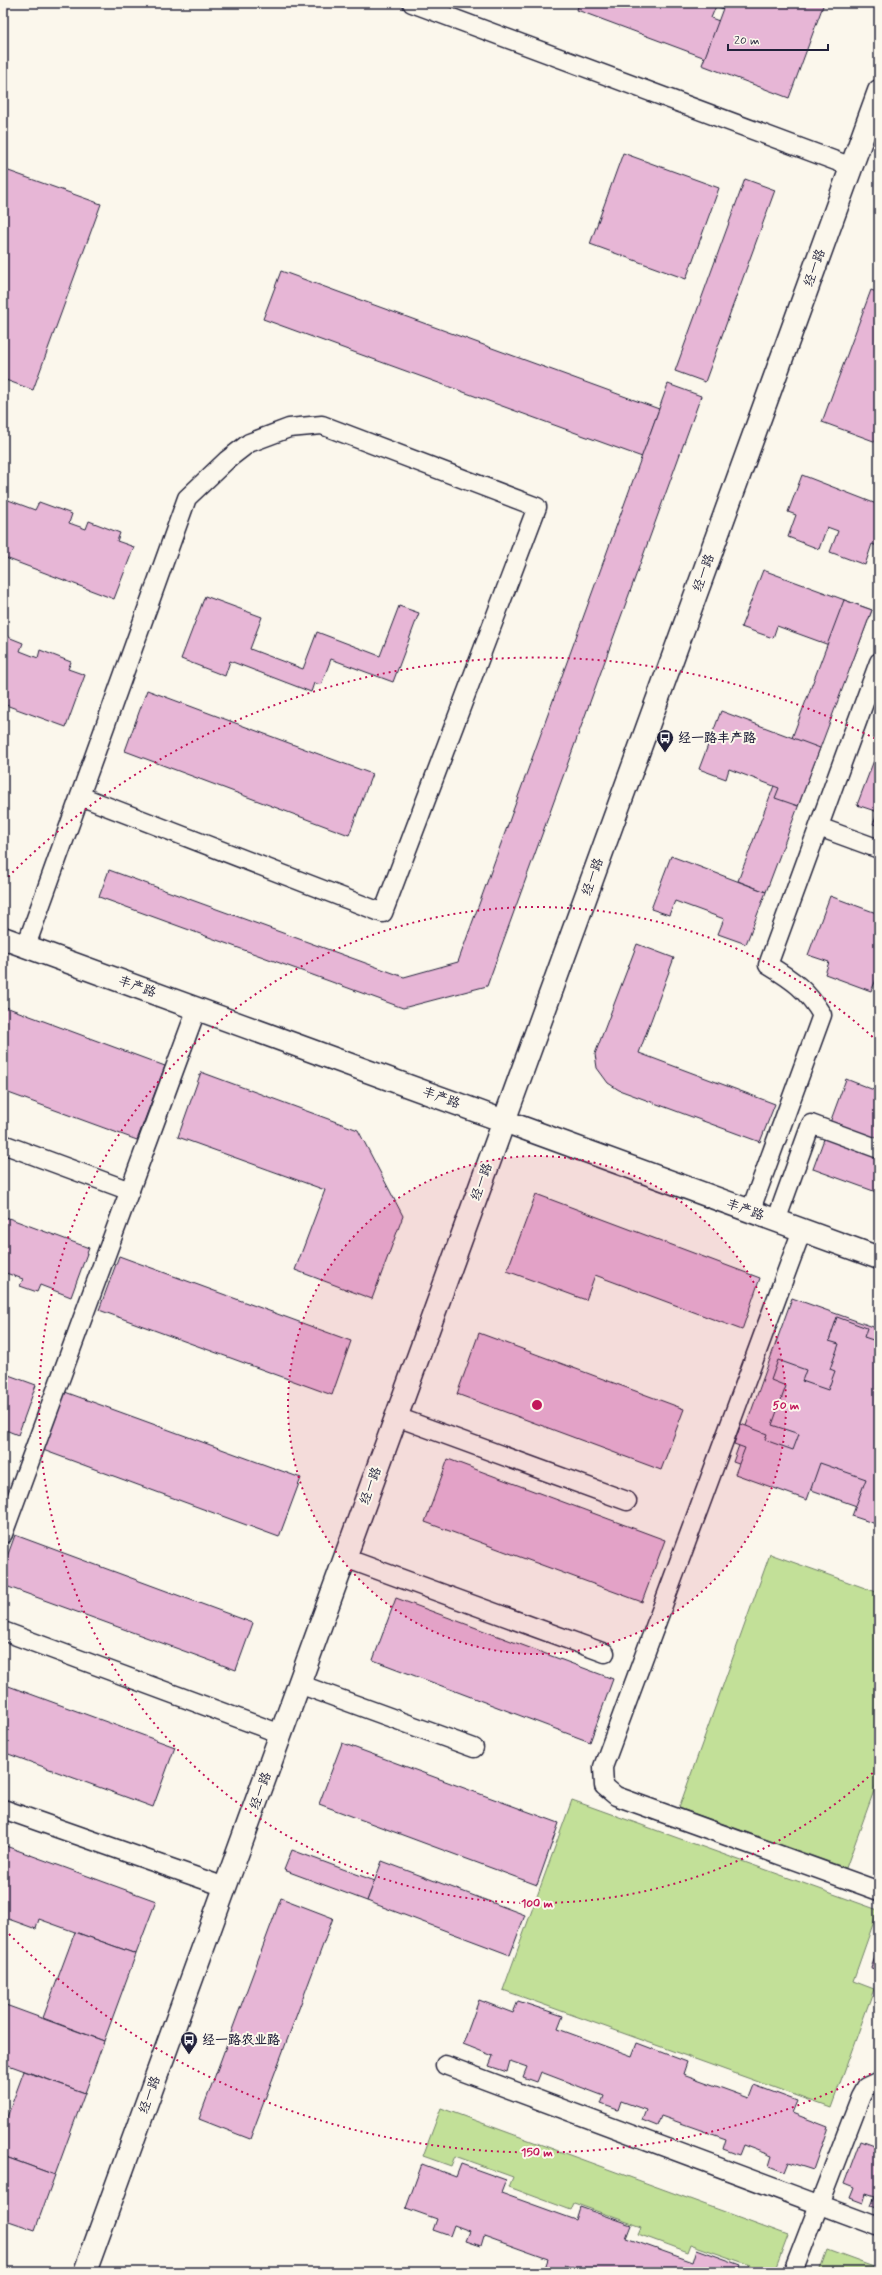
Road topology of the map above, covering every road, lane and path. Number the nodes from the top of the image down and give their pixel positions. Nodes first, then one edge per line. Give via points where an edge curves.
1 (412, 3) edge
2 (879, 91) edge
3 (852, 167) junction
4 (879, 662) edge
5 (873, 697) edge
6 (80, 796) junction
7 (819, 827) junction
8 (879, 849) edge
9 (3, 938) edge
10 (26, 946) junction
11 (196, 1008) junction
12 (504, 1121) junction
13 (3, 1144) edge
14 (879, 1149) edge
15 (130, 1191) junction
16 (750, 1212) junction
17 (776, 1221) junction
18 (802, 1230) junction
19 (879, 1258) edge
20 (397, 1417) junction
21 (627, 1501) dead end
22 (3, 1534) edge
23 (345, 1558) junction
24 (3, 1631) edge
25 (605, 1653) dead end
26 (299, 1684) junction
27 (281, 1734) junction
28 (474, 1748) dead end
29 (3, 1809) edge
30 (225, 1887) junction
31 (879, 1891) edge
32 (445, 2065) dead end
33 (879, 2081) edge
34 (819, 2204) junction
35 (879, 2227) edge
36 (85, 2272) edge
37 (793, 2272) edge

1 - 3 lane
2 - 3 street, 经一路
3 - 12 street, 经一路
4 - 5 lane
5 - 7 lane
6 - 6 lane via 383,913 537,507 322,425 289,428 249,443 187,498
6 - 10 lane
7 - 8 lane
7 - 16 lane via 768,965 793,980 811,997 822,1015
9 - 10 street, 丰产路
10 - 11 street, 丰产路
11 - 12 street, 丰产路
11 - 15 lane
12 - 16 street, 丰产路
12 - 20 street, 经一路
13 - 15 lane
14 - 17 lane via 811,1124
15 - 22 lane
16 - 17 street, 丰产路
17 - 18 street, 丰产路
18 - 19 street, 丰产路
18 - 31 lane via 603,1767 604,1786 616,1796
20 - 21 lane
20 - 23 street, 经一路
23 - 25 lane
23 - 26 street, 经一路
24 - 27 lane
26 - 27 street, 经一路
26 - 28 lane
27 - 30 street, 经一路
29 - 30 lane
30 - 36 street, 经一路
32 - 34 lane
33 - 34 lane via 866,2087 861,2096
34 - 35 lane
34 - 37 lane

